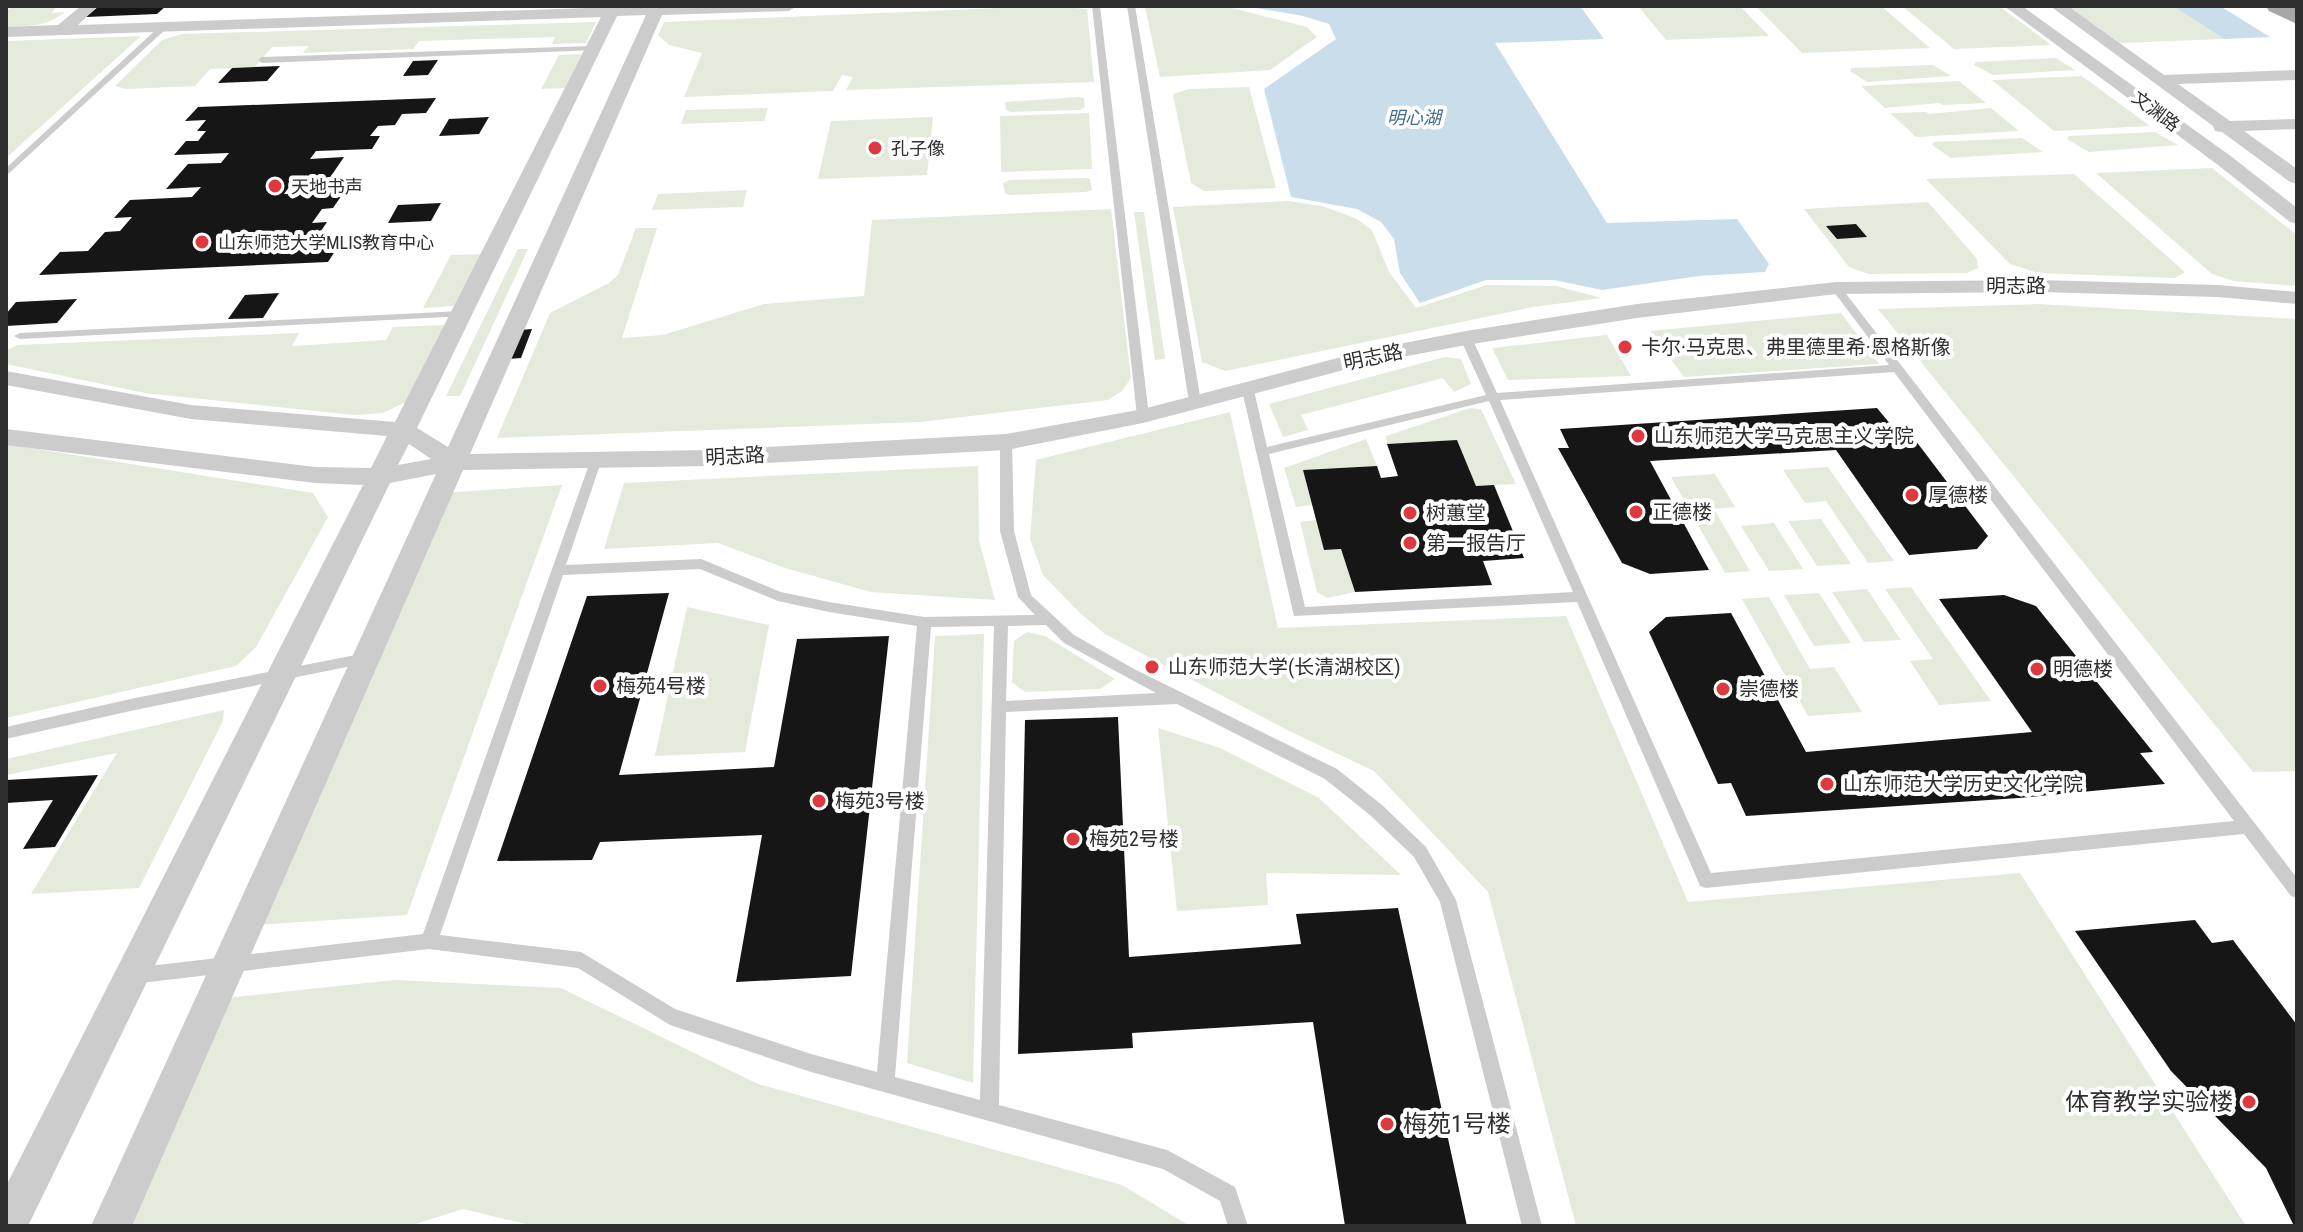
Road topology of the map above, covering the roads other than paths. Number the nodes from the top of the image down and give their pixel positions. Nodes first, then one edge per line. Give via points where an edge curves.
1 (90, 6) edge
2 (789, 6) edge
3 (1096, 6) edge
4 (1131, 6) edge
5 (2012, 6) edge
6 (2058, 6) edge
7 (2278, 6) edge
8 (534, 10) edge
9 (656, 11) junction
10 (611, 12) junction
11 (2297, 17) edge
12 (163, 28) junction
13 (62, 30) junction
14 (6, 32) edge
15 (593, 48) junction
16 (262, 60) dead end
17 (2297, 75) edge
18 (2161, 80) junction
19 (2117, 82) junction
20 (2297, 124) edge
21 (2227, 127) junction
22 (2181, 129) junction
23 (6, 173) edge
24 (2297, 178) edge
25 (2297, 218) edge
26 (1836, 288) junction
27 (2297, 298) edge
28 (461, 314) junction
29 (20, 336) dead end
30 (1466, 338) junction
31 (1897, 368) junction
32 (6, 378) edge
33 (1247, 386) junction
34 (1492, 397) junction
35 (1195, 402) junction
36 (1143, 416) junction
37 (403, 430) junction
38 (6, 437) edge
39 (1006, 442) junction
40 (1262, 452) junction
41 (596, 459) junction
42 (454, 462) junction
43 (380, 477) junction
44 (558, 570) junction
45 (1582, 597) junction
46 (1049, 620) junction
47 (1001, 621) junction
48 (924, 622) junction
49 (366, 658) junction
50 (282, 674) junction
51 (1180, 698) junction
52 (999, 707) junction
53 (6, 733) edge
54 (2246, 827) junction
55 (2297, 891) edge
56 (429, 941) junction
57 (229, 964) junction
58 (132, 976) junction
59 (885, 1083) junction
60 (989, 1112) junction
61 (7, 1226) edge
62 (111, 1226) edge
63 (1238, 1226) edge
64 (1532, 1226) edge

1 - 13 street
2 - 9 street
3 - 36 lane
4 - 35 lane
5 - 19 street, 文渊路
6 - 18 street, 文渊路
7 - 11 main road
8 - 10 street
8 - 12 street
9 - 10 street
9 - 42 street
10 - 15 street
12 - 13 street
12 - 23 lane
13 - 14 street
15 - 16 lane
15 - 28 street
17 - 18 street
18 - 19 street
18 - 21 street, 文渊路
19 - 22 street, 文渊路
20 - 21 street
21 - 22 street
21 - 24 street, 文渊路
22 - 25 street, 文渊路
26 - 27 street, 明志路 via 2039,286
26 - 30 street, 明志路
26 - 31 lane
28 - 29 lane
28 - 37 street
30 - 33 street, 明志路
30 - 34 lane
31 - 34 lane
31 - 54 lane
32 - 37 street via 191,412
33 - 35 street, 明志路
33 - 40 lane
34 - 40 lane
34 - 45 lane
35 - 36 street, 明志路
36 - 39 street, 明志路
37 - 42 street
37 - 43 street
38 - 43 street, 明志路 via 272,470
39 - 41 street, 明志路
39 - 46 lane via 1007,531 1025,597
40 - 45 lane via 1299,612
41 - 42 street, 明志路
41 - 44 lane
42 - 43 street, 明志路
42 - 49 street
43 - 50 street
44 - 48 lane via 701,564 778,596
44 - 56 lane
45 - 54 lane via 1706,881
46 - 47 lane
46 - 51 lane via 1069,639
47 - 48 lane
47 - 52 lane
48 - 59 lane
49 - 50 lane
49 - 57 street
50 - 53 lane
50 - 58 street
51 - 52 lane
51 - 64 lane via 1331,774 1420,852 1448,900
52 - 60 lane
54 - 55 lane
56 - 57 lane
56 - 59 lane via 581,960 670,1016
57 - 58 lane
57 - 62 street
58 - 61 street
59 - 60 lane
60 - 63 lane via 1167,1160 1228,1194

